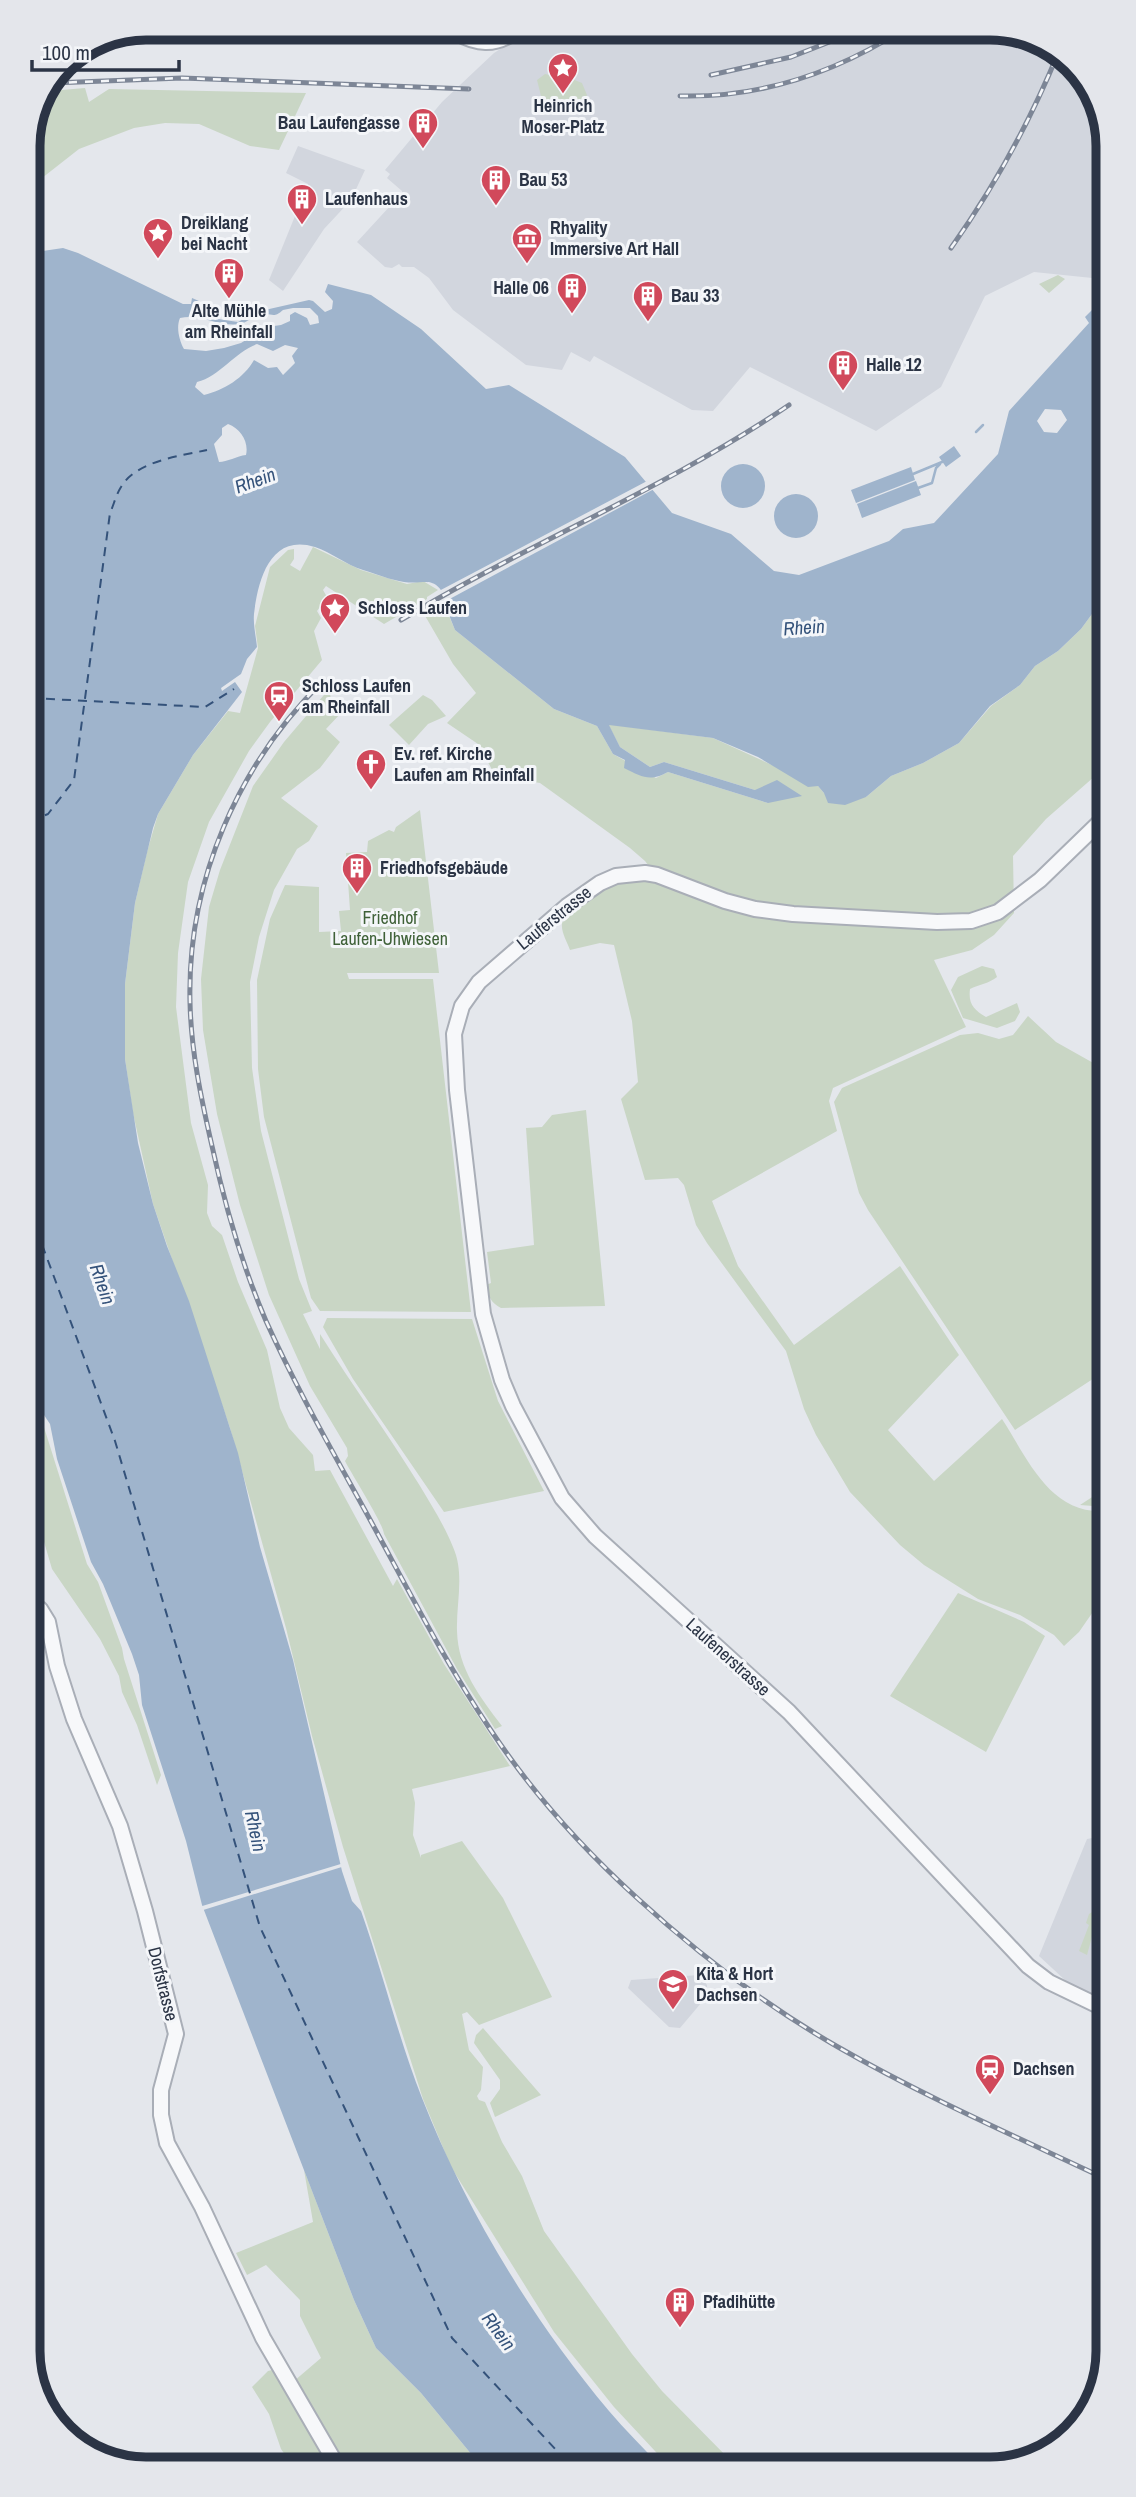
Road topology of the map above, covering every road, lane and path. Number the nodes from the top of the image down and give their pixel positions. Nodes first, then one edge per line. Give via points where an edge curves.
1 (473, 40) edge
2 (502, 40) edge
3 (1096, 826) edge
4 (483, 1314) joint
5 (40, 1609) edge
6 (1096, 2005) edge
7 (332, 2457) edge

1 - 2 street
3 - 4 street, Lauferstrasse via 1040,880 998,912 971,921 768,911 645,873 616,876 567,906 479,982 462,1006 454,1034
4 - 6 street, Laufenerstrasse via 513,1406 562,1497 586,1527 789,1712 1028,1966 1049,1982
5 - 7 street, Dorfstrasse via 48,1622 64,1691 113,1808 176,2034 161,2091 167,2143 263,2338

